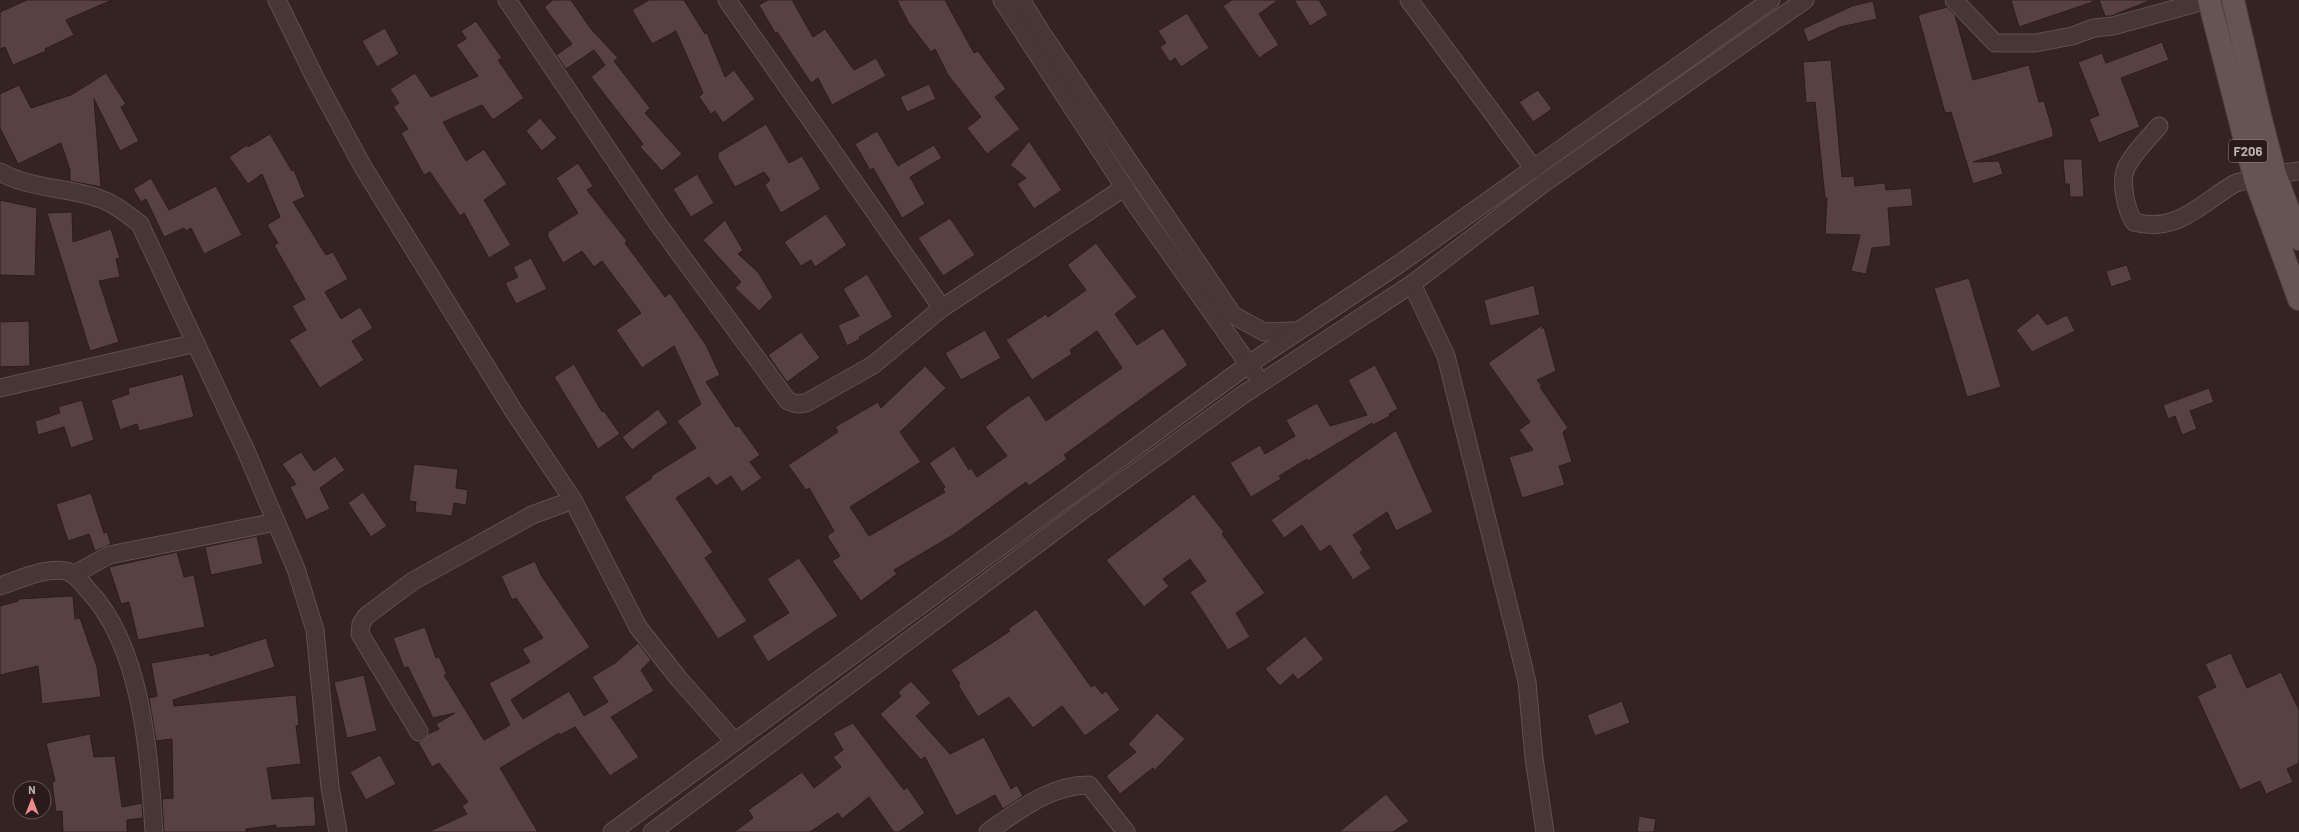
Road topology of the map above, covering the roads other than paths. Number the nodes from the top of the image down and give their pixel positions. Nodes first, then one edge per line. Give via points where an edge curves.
1 (507, 0) edge
2 (727, 0) edge
3 (1002, 0) edge
4 (1021, 0) edge
5 (1409, 0) edge
6 (1771, 0) edge
7 (1805, 0) edge
8 (1954, 0) edge
9 (2208, 0) edge
10 (2233, 0) edge
11 (281, 3) edge
12 (2159, 126) dead end
13 (1534, 169) junction
14 (2299, 171) edge
15 (0, 172) edge
16 (2265, 177) junction
17 (1125, 187) junction
18 (2299, 239) edge
19 (1412, 284) junction
20 (2299, 299) edge
21 (942, 308) junction
22 (1295, 331) junction
23 (196, 343) junction
24 (1249, 364) junction
25 (1261, 383) junction
26 (0, 388) edge
27 (573, 500) junction
28 (276, 522) junction
29 (73, 575) junction
30 (0, 586) edge
31 (419, 732) dead end
32 (734, 742) junction
33 (154, 832) edge
34 (338, 832) edge
35 (612, 832) edge
36 (652, 832) edge
37 (988, 832) edge
38 (1126, 832) edge
39 (1545, 832) edge

1 - 21 street via 658,224 788,401 806,403 873,365
2 - 21 street
3 - 17 street
4 - 22 street via 1233,315 1264,332
5 - 13 street
6 - 13 street
7 - 19 street via 1544,183
8 - 9 street via 1995,43 2035,43 2072,36 2094,28 2113,26
9 - 16 main road, F206
10 - 16 main road, F206 via 2260,116
11 - 27 street via 315,78 363,167
12 - 16 street via 2126,169 2124,190 2127,212 2134,222 2147,226 2172,222 2205,206 2235,184
13 - 22 street via 1399,264
14 - 16 street
15 - 23 street via 45,188 98,198 121,208 140,224
16 - 18 main road, F206
16 - 20 main road, F206
17 - 21 street
17 - 24 street
19 - 25 street
19 - 39 street via 1446,356 1513,624 1526,682
22 - 24 street
23 - 26 street
23 - 28 street
24 - 25 street
24 - 32 street
25 - 36 street via 1083,510
27 - 31 street via 532,515 413,581 366,616 361,624 360,634
27 - 32 street via 638,627 679,680
28 - 29 street via 109,555
28 - 34 street via 296,569 315,630 330,787
29 - 30 street via 66,571 49,570
29 - 33 street via 94,596 113,628 135,685 145,734
32 - 35 street
37 - 38 street via 1026,805 1057,789 1077,785 1089,785

